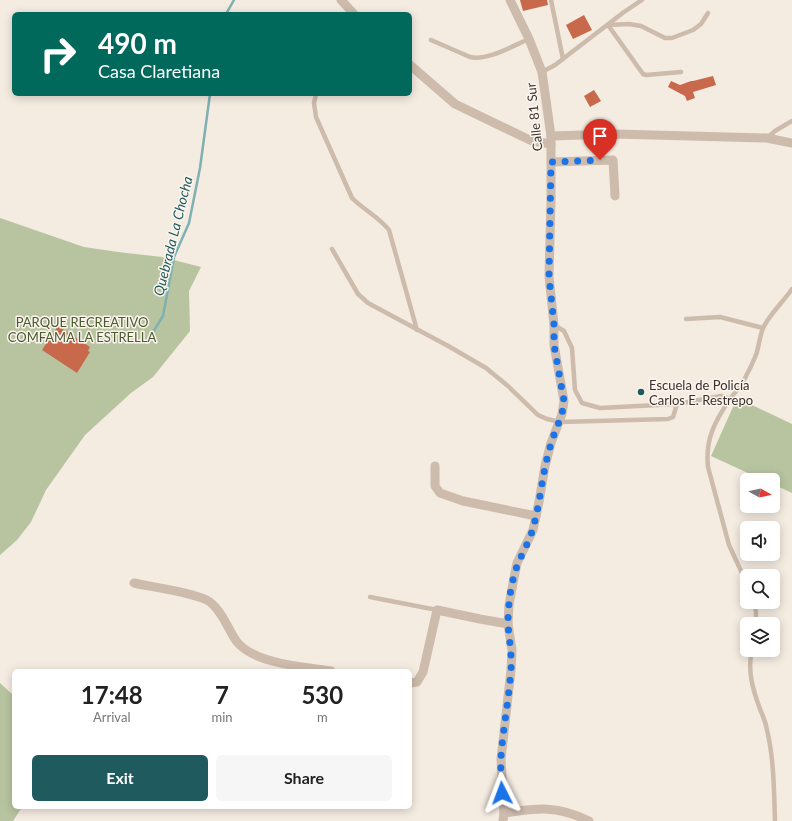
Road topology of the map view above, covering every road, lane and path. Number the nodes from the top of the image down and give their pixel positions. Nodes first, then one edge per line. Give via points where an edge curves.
1 (341, 0) edge
2 (510, 0) edge
3 (551, 0) edge
4 (642, 0) edge
5 (352, 12) edge
6 (708, 13) dead end
7 (608, 25) junction
8 (529, 39) junction
9 (431, 40) dead end
10 (563, 59) junction
11 (412, 67) edge
12 (542, 72) junction
13 (681, 72) dead end
14 (316, 96) edge
15 (792, 121) edge
16 (767, 138) junction
17 (551, 140) junction
18 (792, 143) edge
19 (551, 162) junction
20 (615, 196) dead end
21 (332, 249) dead end
22 (792, 289) edge
23 (686, 319) dead end
24 (554, 325) junction
25 (763, 328) junction
26 (417, 330) junction
27 (730, 399) junction
28 (677, 404) junction
29 (560, 422) junction
30 (435, 466) dead end
31 (536, 516) junction
32 (740, 569) edge
33 (134, 583) dead end
34 (370, 597) dead end
35 (437, 610) junction
36 (508, 624) junction
37 (751, 657) edge
38 (319, 669) edge
39 (412, 683) edge
40 (504, 817) edge
41 (589, 821) edge
42 (775, 821) edge

1 - 5 street
2 - 8 street, Calle 81 Sur
3 - 10 lane
4 - 7 lane
6 - 7 lane via 701,24 693,30 672,38 666,38 641,26
7 - 10 lane
7 - 13 lane via 643,74
8 - 9 lane via 482,58 470,57
8 - 12 street, Calle 81 Sur
10 - 12 lane
11 - 17 street via 455,104 532,141
12 - 17 street, Calle 81 Sur
14 - 26 lane via 316,117 352,198 384,223 389,230
15 - 16 lane
16 - 17 street via 614,134
16 - 18 street
17 - 19 street, Calle 81 Sur
19 - 20 street via 613,160
19 - 24 street, Calle 81 Sur via 549,276
21 - 26 lane via 358,294 368,303
22 - 25 lane
23 - 25 lane via 720,317
24 - 28 lane via 564,331 572,348 575,390 582,403 600,408
24 - 29 street, Calle 81 Sur via 554,345 564,401
25 - 27 lane via 743,383
26 - 29 lane via 486,368 538,415
27 - 28 lane via 721,396
27 - 32 lane via 715,422 707,454 708,467 729,545
28 - 29 lane via 673,417 668,419
29 - 31 street, Calle 81 Sur via 545,466
30 - 31 street via 435,486 440,493 477,505
31 - 36 street, Calle 81 Sur via 517,563
33 - 38 street via 199,597 210,602 217,608 234,638 249,653 287,664
34 - 35 lane
35 - 36 street
35 - 39 street via 423,672 417,682
36 - 40 street, Calle 81 Sur via 512,650 501,759
37 - 42 lane via 751,678 767,728 772,762
40 - 41 street via 537,808 559,810

